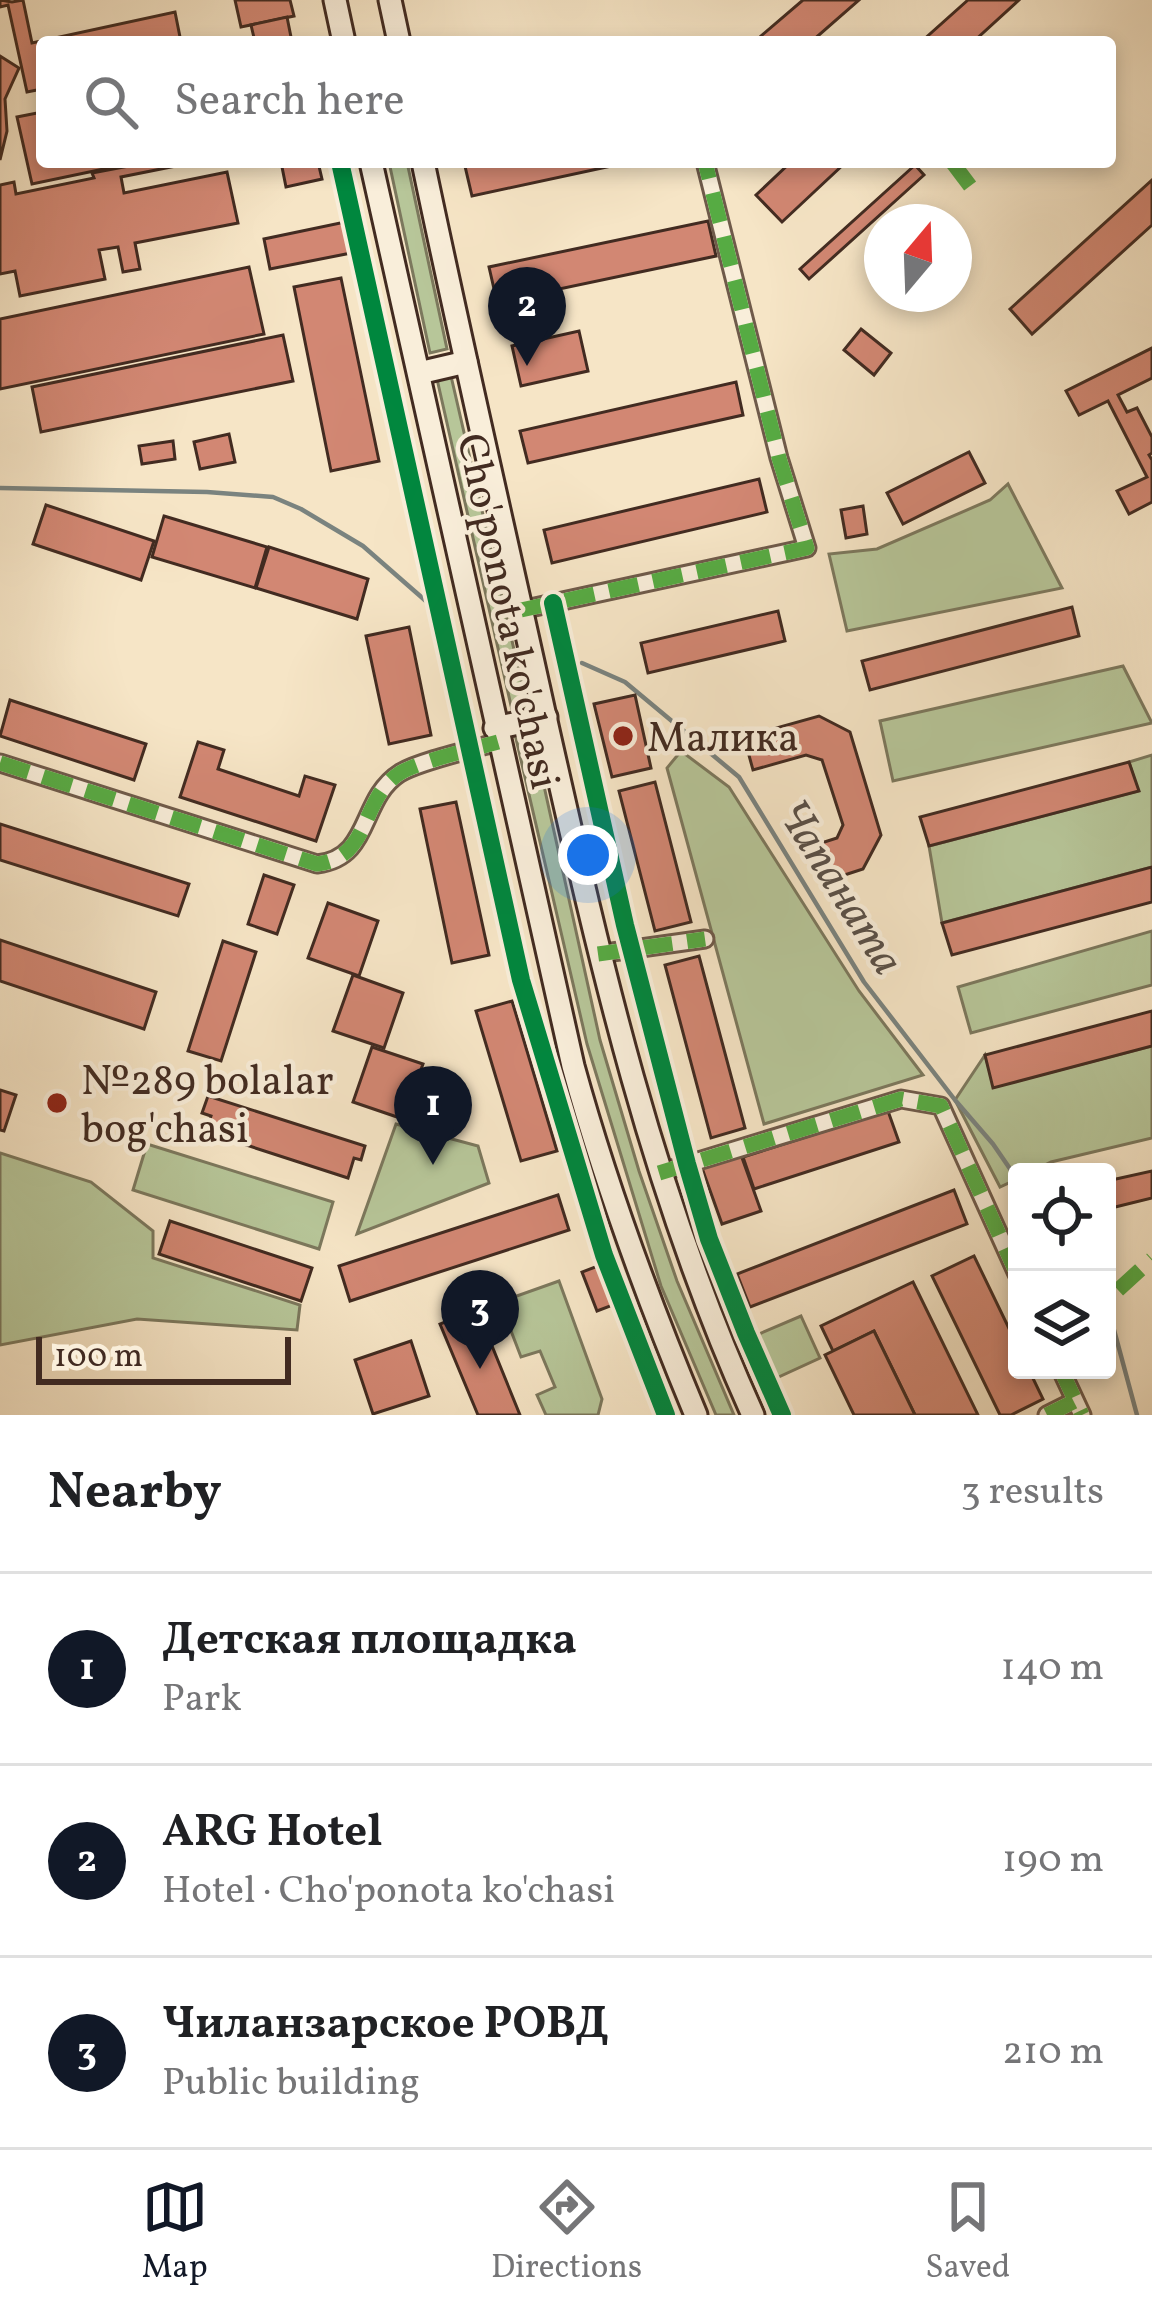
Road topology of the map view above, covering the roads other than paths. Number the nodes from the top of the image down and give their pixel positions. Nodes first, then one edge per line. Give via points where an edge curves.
1 (335, 0) edge
2 (390, 0) edge
3 (343, 36) edge
4 (398, 36) edge
5 (372, 168) edge
6 (424, 168) edge
7 (707, 168) edge
8 (466, 362) junction
9 (418, 374) junction
10 (521, 610) junction
11 (546, 717) junction
12 (497, 735) junction
13 (0, 763) edge
14 (705, 939) dead end
15 (598, 954) junction
16 (659, 1173) junction
17 (1016, 1271) edge
18 (1065, 1379) edge
19 (1079, 1408) edge
20 (696, 1415) edge
21 (753, 1415) edge
22 (1047, 1415) edge

1 - 3 main road
2 - 4 main road
5 - 9 main road, Cho'ponota ko'chasi
6 - 8 main road, Cho'ponota ko'chasi
7 - 10 street via 807,548
8 - 9 main road
8 - 10 main road, Cho'ponota ko'chasi
9 - 12 main road, Cho'ponota ko'chasi
10 - 11 main road, Cho'ponota ko'chasi
11 - 12 main road
11 - 15 main road, Cho'ponota ko'chasi
12 - 13 street via 402,772 377,794 347,852 317,864
12 - 20 main road, Cho'ponota ko'chasi via 597,1155
14 - 15 street
15 - 16 main road, Cho'ponota ko'chasi
16 - 17 street via 901,1099 941,1106
16 - 21 main road, Cho'ponota ko'chasi
18 - 19 street
19 - 22 street

